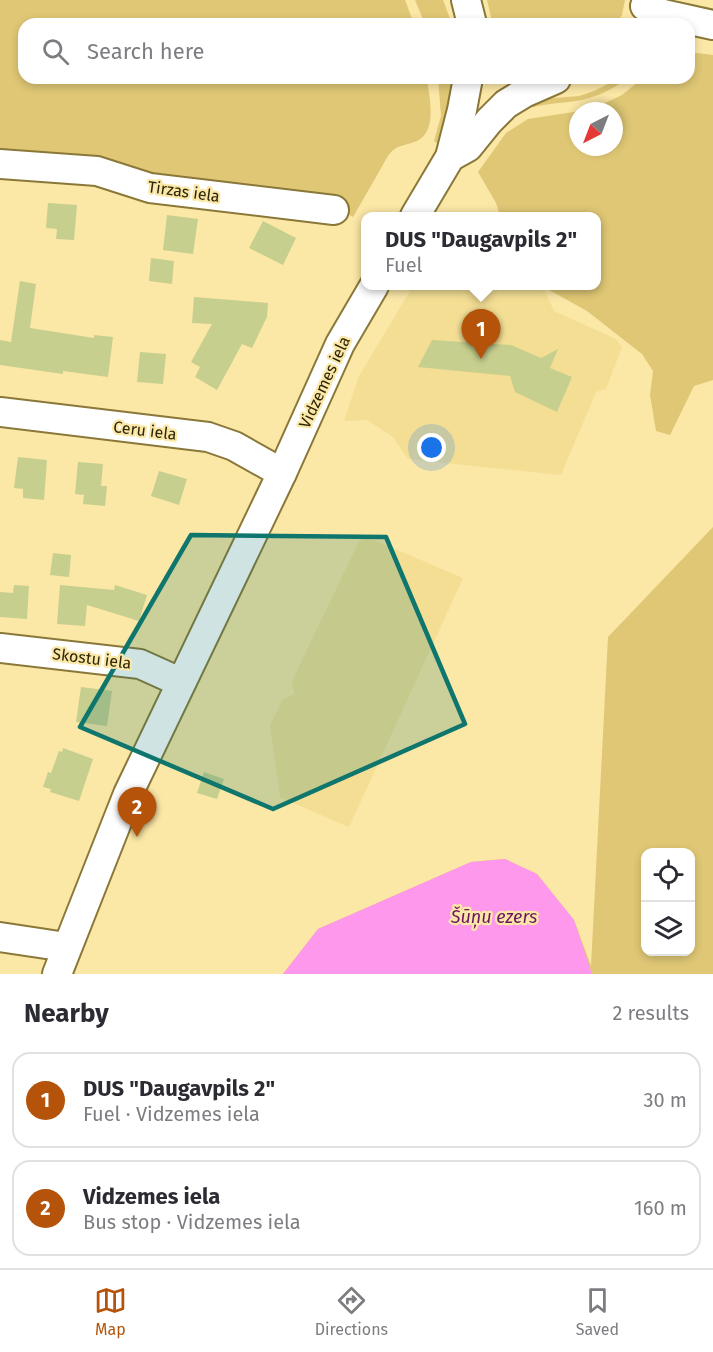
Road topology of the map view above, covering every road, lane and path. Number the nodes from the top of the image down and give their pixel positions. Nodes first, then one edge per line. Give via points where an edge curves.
1 (644, 10) edge
2 (681, 18) edge
3 (695, 21) edge
4 (713, 25) edge
5 (467, 84) edge
6 (543, 84) edge
7 (450, 157) junction
8 (0, 164) edge
9 (334, 210) dead end
10 (417, 212) edge
11 (371, 290) edge
12 (0, 412) edge
13 (282, 473) junction
14 (0, 648) edge
15 (180, 682) junction
16 (0, 937) edge
17 (66, 947) junction
18 (57, 974) edge

1 - 2 street
3 - 4 street
5 - 7 street
6 - 7 street via 506,104 468,147
7 - 10 street
8 - 9 street, Tirzas iela via 97,171 150,188
11 - 13 street, Vidzemes iela via 340,344
12 - 13 street, Ceru iela via 208,437 234,446
13 - 15 street, Vidzemes iela
14 - 15 street, Skostu iela via 140,664
15 - 17 street, Vidzemes iela via 128,794
16 - 17 street
17 - 18 street, Vidzemes iela

